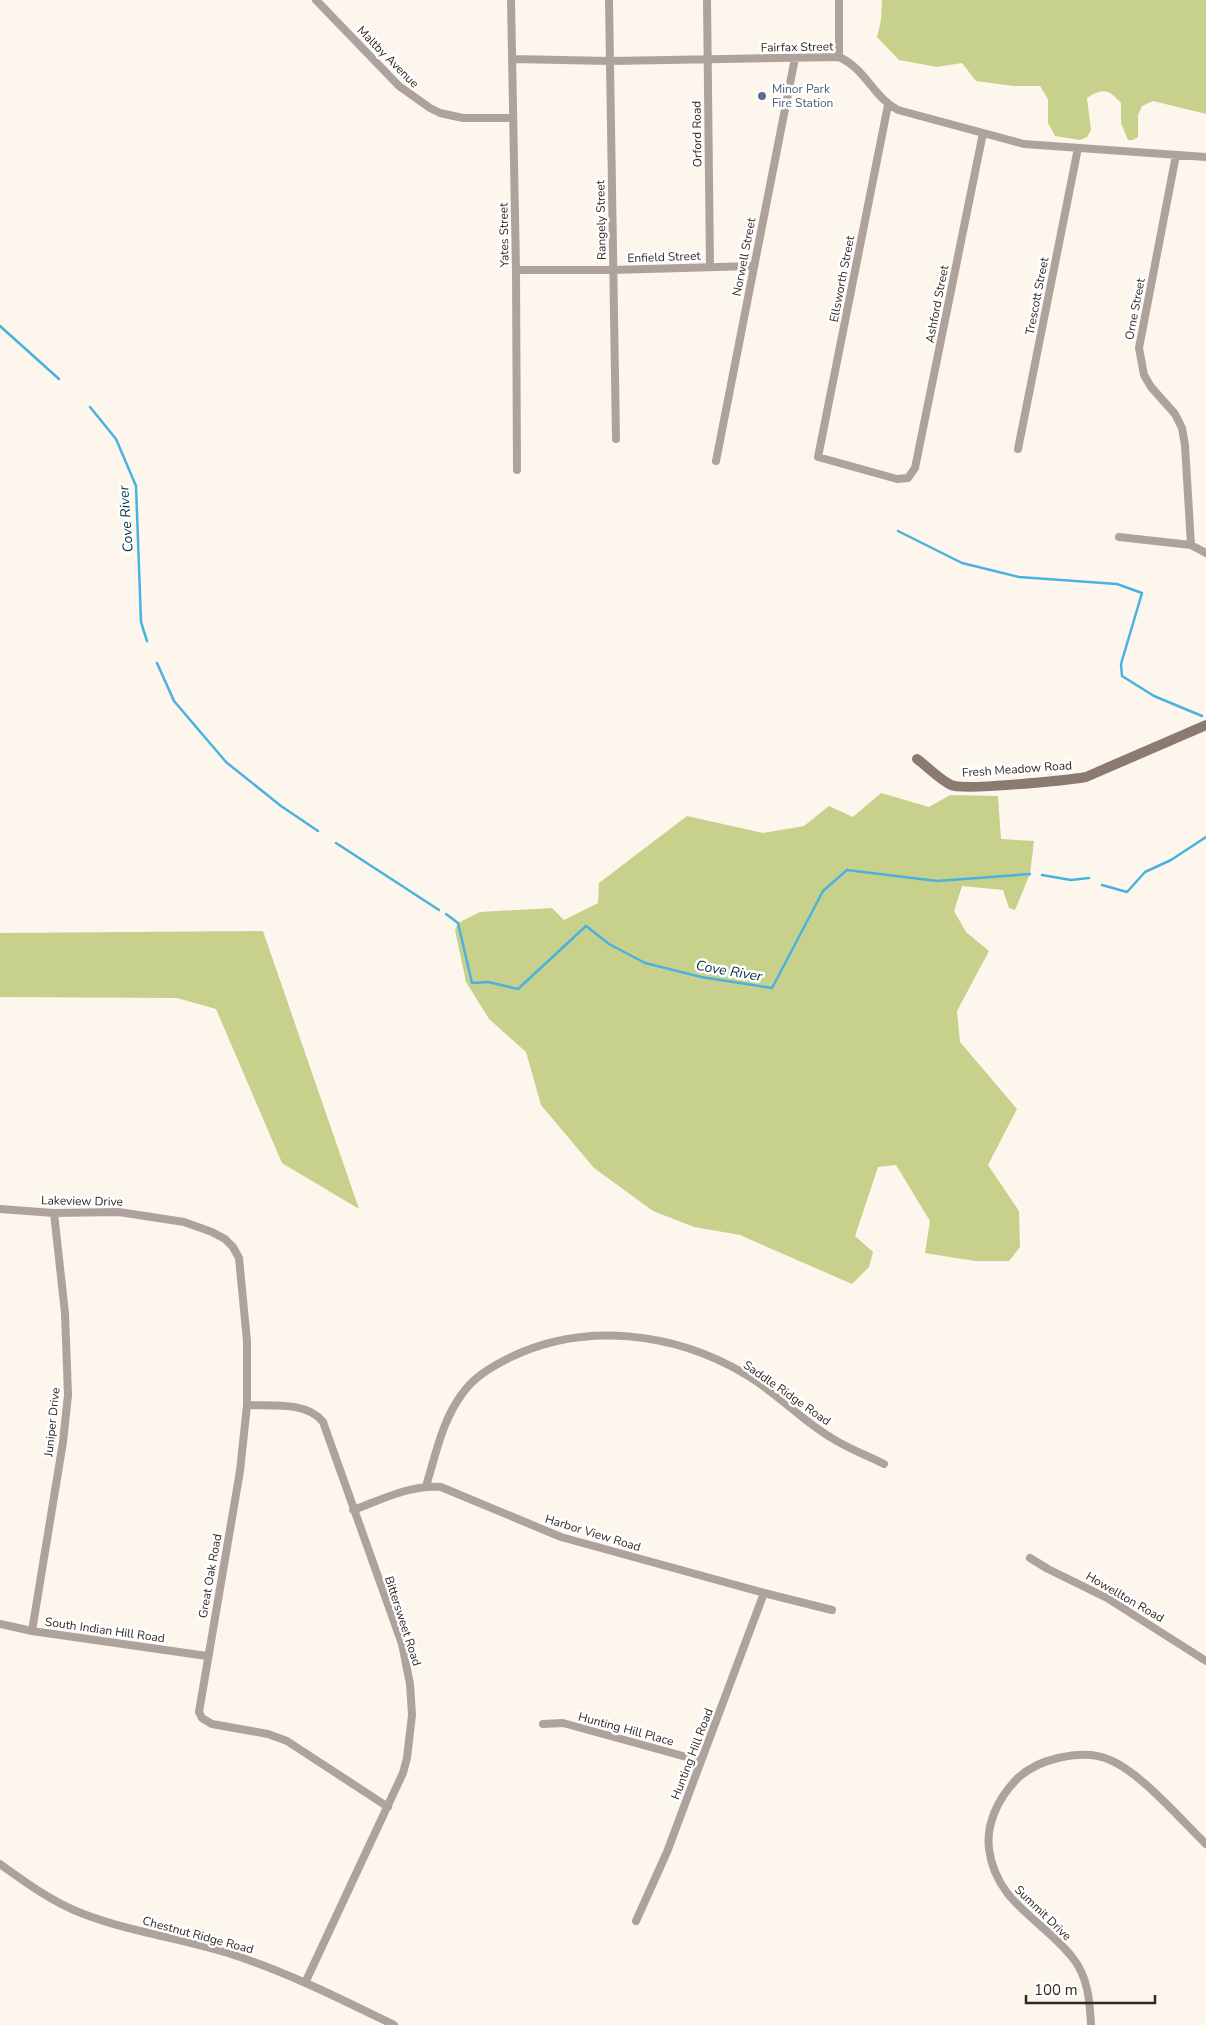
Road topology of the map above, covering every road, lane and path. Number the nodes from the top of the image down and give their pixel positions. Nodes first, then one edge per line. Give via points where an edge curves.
1 (316, 0) edge
2 (511, 0) edge
3 (609, 0) edge
4 (707, 0) edge
5 (839, 0) edge
6 (839, 57) junction
7 (795, 58) junction
8 (512, 59) junction
9 (707, 59) junction
10 (610, 61) junction
11 (888, 105) junction
12 (513, 118) junction
13 (983, 133) junction
14 (1078, 148) junction
15 (1176, 155) junction
16 (1206, 158) edge
17 (753, 266) junction
18 (710, 267) junction
19 (516, 270) junction
20 (612, 270) junction
21 (616, 439) dead end
22 (1018, 449) dead end
23 (716, 461) dead end
24 (517, 470) dead end
25 (908, 478) joint
26 (1118, 537) dead end
27 (1191, 545) junction
28 (1206, 553) edge
29 (1206, 725) edge
30 (917, 759) dead end
31 (0, 1209) edge
32 (54, 1213) junction
33 (220, 1236) joint
34 (247, 1405) junction
35 (884, 1464) dead end
36 (426, 1486) junction
37 (353, 1510) junction
38 (1030, 1558) dead end
39 (764, 1593) junction
40 (832, 1610) dead end
41 (0, 1624) edge
42 (32, 1631) junction
43 (207, 1656) junction
44 (1206, 1661) edge
45 (543, 1724) dead end
46 (701, 1761) junction
47 (388, 1807) junction
48 (1206, 1844) edge
49 (0, 1864) edge
50 (636, 1921) dead end
51 (304, 1983) junction
52 (394, 2025) edge
53 (1091, 2025) edge

1 - 12 street, Maltby Avenue via 399,86 430,108 463,118
2 - 8 street, Yates Street
3 - 10 street, Rangely Street
4 - 9 street, Orford Road
5 - 6 street
6 - 7 street, Fairfax Street
6 - 11 street, Fairfax Street via 856,67
7 - 9 street, Fairfax Street
7 - 17 street, Norwell Street
8 - 10 street, Fairfax Street
8 - 12 street, Yates Street
9 - 10 street, Fairfax Street
9 - 18 street, Orford Road
10 - 20 street, Rangely Street
11 - 13 street, Fairfax Street
11 - 25 street, Ellsworth Street via 818,457 897,479
12 - 19 street, Yates Street
13 - 14 street, Fairfax Street via 1024,144
13 - 25 street, Ashford Street via 915,468
14 - 15 street, Fairfax Street
14 - 22 street, Trescott Street
15 - 16 street, Fairfax Street
15 - 27 street, Orne Street via 1139,348 1144,375 1182,428
17 - 18 street, Enfield Street
17 - 23 street, Norwell Street
18 - 20 street, Enfield Street
19 - 20 street, Enfield Street
19 - 24 street, Yates Street
20 - 21 street, Rangely Street
26 - 27 street
27 - 28 street
29 - 30 street, Fresh Meadow Road via 1086,777 1070,779 953,786
31 - 32 street, Lakeview Drive
32 - 33 street, Lakeview Drive via 119,1212 169,1219
32 - 42 street, Juniper Drive via 65,1313 68,1395
33 - 34 street, Great Oak Road via 233,1248 241,1264 247,1340
34 - 37 street, Bittersweet Road via 295,1408 319,1417
34 - 43 street, Great Oak Road via 240,1470
35 - 36 street, Saddle Ridge Road via 830,1437 745,1374 687,1347 611,1334 558,1340 521,1352 486,1370 462,1393 446,1421
36 - 37 street, Harbor View Road
36 - 39 street, Harbor View Road via 441,1487 560,1536
37 - 47 street, Bittersweet Road via 402,1644 410,1684 411,1724 407,1758
38 - 44 street, Howellton Road via 1107,1598
39 - 40 street, Harbor View Road
39 - 46 street, Hunting Hill Road
41 - 42 street, South Indian Hill Road
42 - 43 street, South Indian Hill Road
43 - 47 street, Great Oak Road via 199,1708 205,1721 280,1738
45 - 46 street, Hunting Hill Place via 563,1723
46 - 50 street, Hunting Hill Road via 667,1852
47 - 51 street, Bittersweet Road
48 - 53 street, Summit Drive via 1132,1774 1110,1760 1091,1755 1072,1754 1035,1766 1023,1773 1000,1801 994,1812 989,1837 993,1867 1001,1887 1073,1958 1084,1978 1090,1999
49 - 51 street, Chestnut Ridge Road via 44,1894 80,1913 228,1953
51 - 52 street, Chestnut Ridge Road

